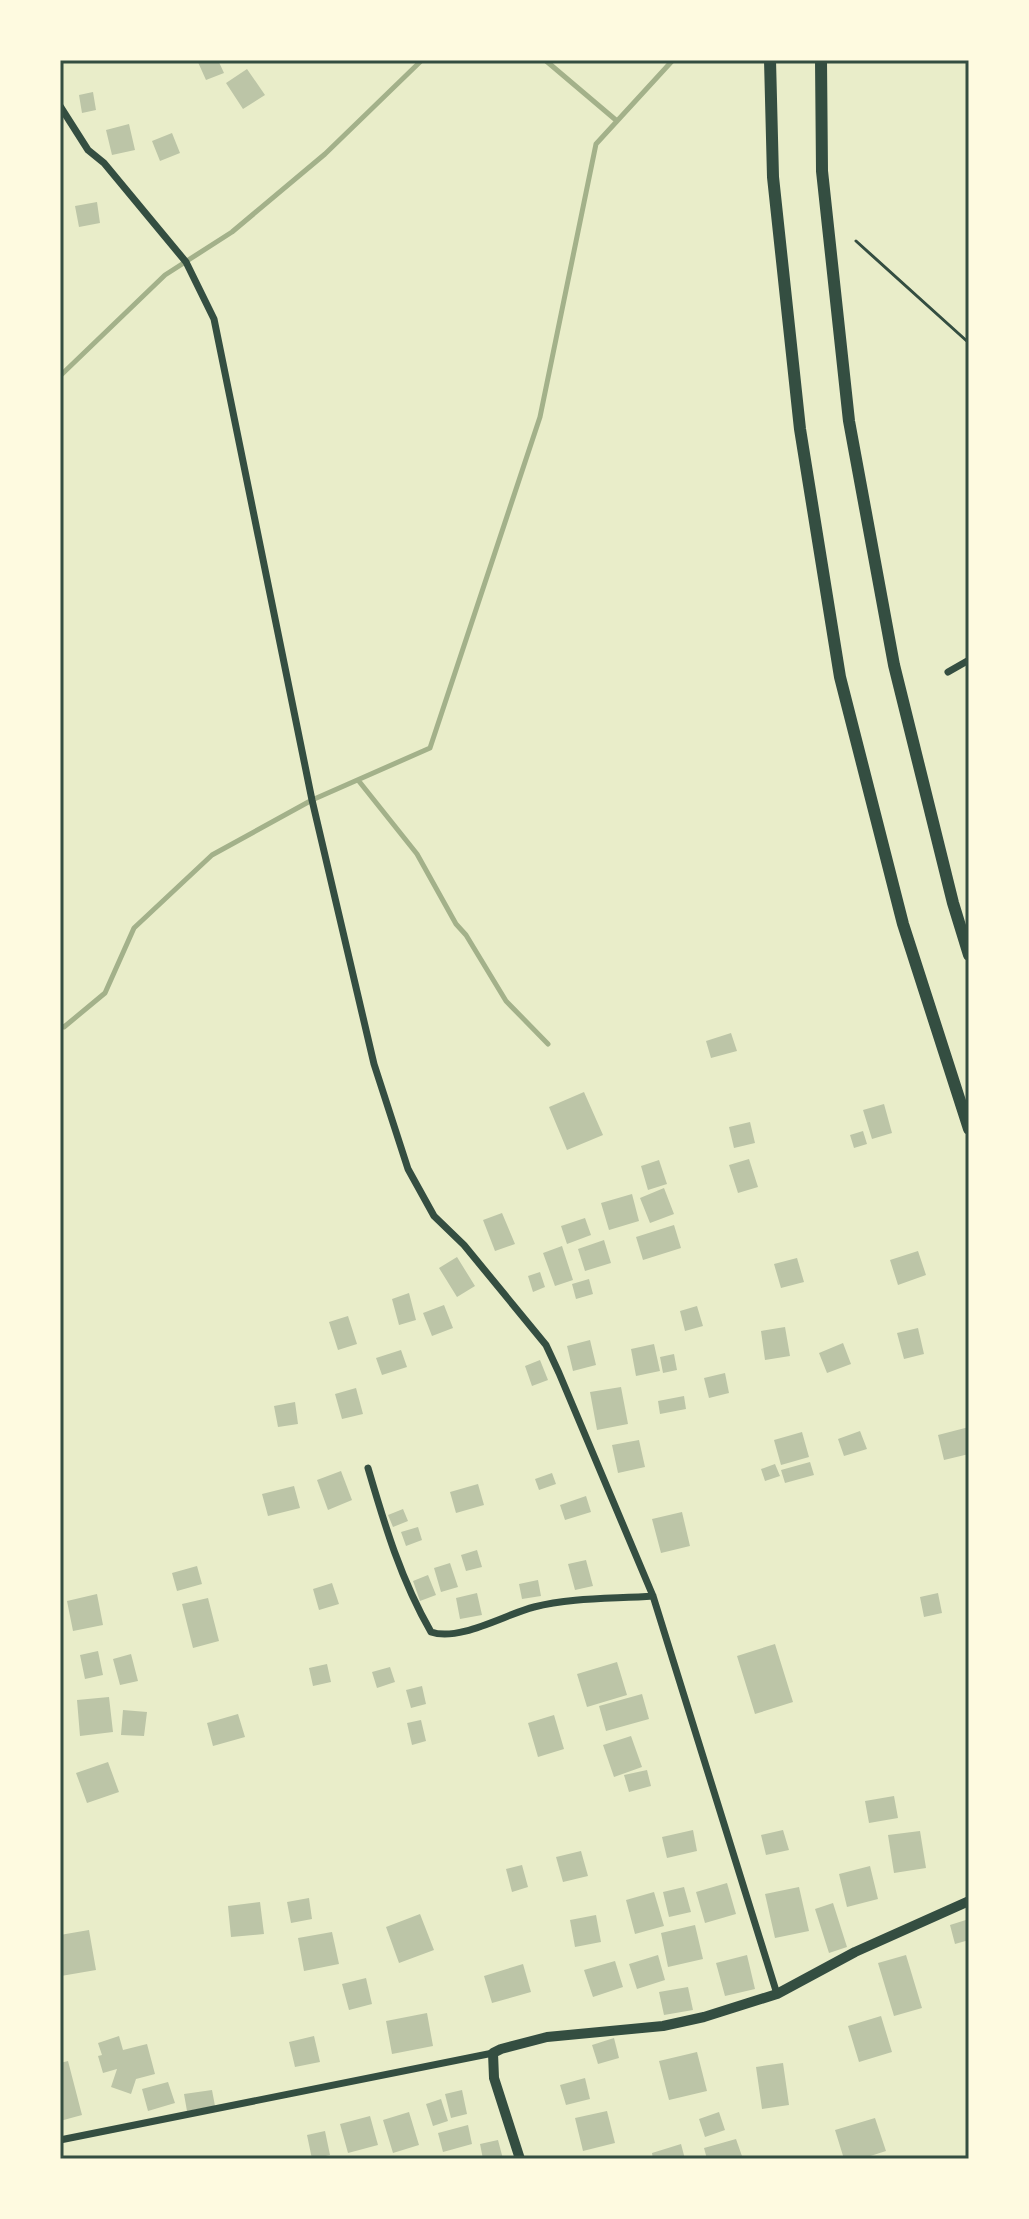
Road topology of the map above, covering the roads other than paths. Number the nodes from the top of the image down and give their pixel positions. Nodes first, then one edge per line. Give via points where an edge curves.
1 (770, 60) edge
2 (821, 60) edge
3 (60, 106) edge
4 (969, 660) edge
5 (948, 672) dead end
6 (969, 955) edge
7 (969, 1129) edge
8 (368, 1468) dead end
9 (653, 1596) junction
10 (969, 1901) edge
11 (777, 1994) junction
12 (493, 2053) junction
13 (60, 2140) edge
14 (520, 2159) edge

1 - 7 highway via 773,177 800,429 840,677 903,924
2 - 6 highway via 822,171 849,421 894,665
3 - 9 street via 88,150 186,262 214,319 312,800 374,1064 408,1169 434,1216 546,1345
4 - 5 street
8 - 9 street via 393,1555 431,1632 463,1631 536,1606
9 - 11 street
10 - 11 main road
11 - 12 main road via 663,2026 547,2037
12 - 13 street
12 - 14 main road via 494,2078

